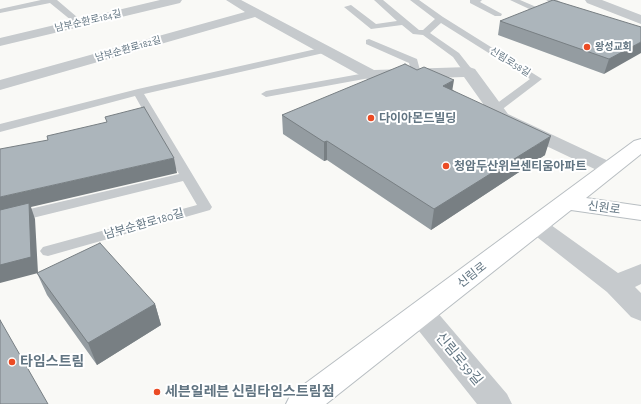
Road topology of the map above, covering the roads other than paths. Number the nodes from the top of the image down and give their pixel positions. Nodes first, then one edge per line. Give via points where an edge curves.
1 (52, 0) edge
2 (176, 0) edge
3 (232, 0) edge
4 (378, 0) edge
5 (414, 0) edge
6 (478, 0) edge
7 (514, 0) edge
8 (550, 0) edge
9 (590, 0) edge
10 (348, 7) dead end
11 (0, 11) edge
12 (256, 13) junction
13 (498, 14) dead end
14 (440, 19) junction
15 (641, 20) edge
16 (404, 22) junction
17 (80, 23) junction
18 (424, 33) junction
19 (0, 42) edge
20 (369, 42) dead end
21 (325, 50) junction
22 (469, 72) junction
23 (416, 74) junction
24 (371, 75) junction
25 (0, 85) edge
26 (138, 92) junction
27 (266, 94) dead end
28 (496, 109) junction
29 (0, 128) edge
30 (641, 145) edge
31 (610, 169) junction
32 (187, 176) junction
33 (566, 202) junction
34 (641, 213) edge
35 (0, 221) edge
36 (536, 225) junction
37 (48, 251) dead end
38 (641, 273) edge
39 (616, 285) junction
40 (641, 310) edge
41 (421, 313) junction
42 (302, 404) edge
43 (496, 404) edge

1 - 11 lane
1 - 17 lane
2 - 17 street, 남부순환로184길
3 - 12 street
4 - 16 lane
5 - 14 lane
6 - 13 lane via 473,1
7 - 8 lane via 540,12 562,6
9 - 15 street
10 - 16 lane via 374,27
12 - 21 street
12 - 25 street, 남부순환로182길
14 - 18 lane
14 - 28 lane, 신림로58길 via 536,79
16 - 18 lane via 416,32
17 - 19 street, 남부순환로184길
18 - 22 lane via 456,55
20 - 23 lane via 414,61
21 - 24 street
21 - 26 lane
22 - 23 street
22 - 28 street
23 - 24 street
24 - 27 lane
26 - 29 lane
26 - 32 lane, 남부순환로180길
28 - 31 street via 502,118
30 - 31 main road, 신림로
31 - 33 main road, 신림로
32 - 35 lane
32 - 37 lane, 남부순환로180길 via 205,207
33 - 34 main road, 신원로
33 - 36 main road, 신림로
36 - 39 street
36 - 41 main road, 신림로
38 - 39 street
39 - 40 street
41 - 42 main road, 신림로
41 - 43 street, 신림로59길

